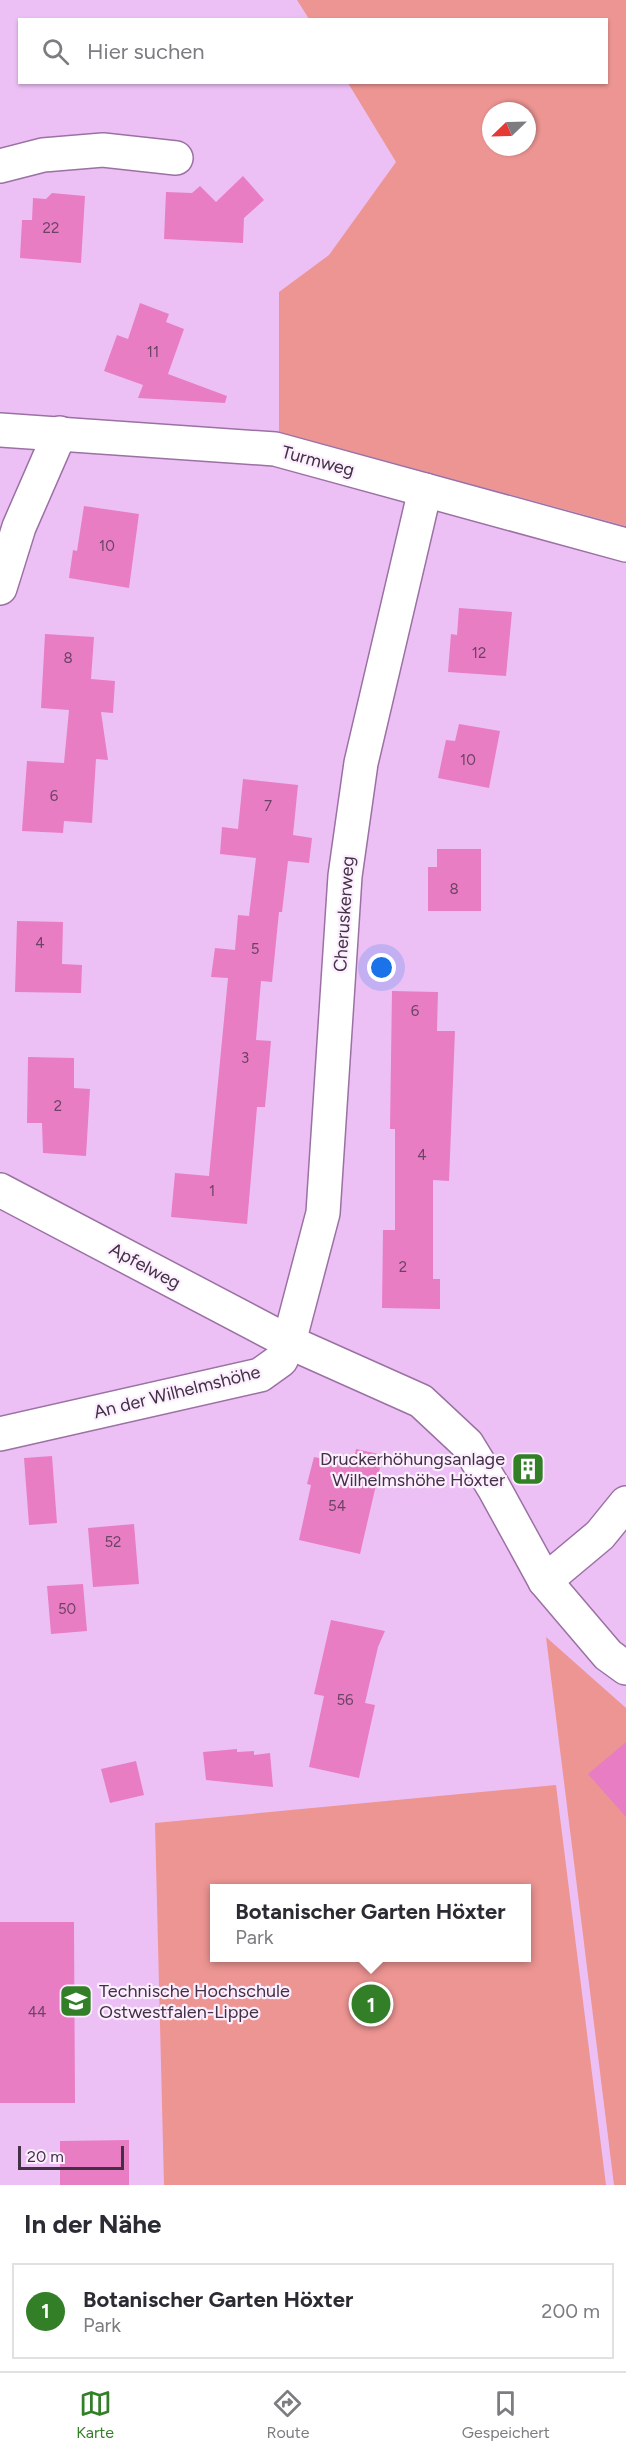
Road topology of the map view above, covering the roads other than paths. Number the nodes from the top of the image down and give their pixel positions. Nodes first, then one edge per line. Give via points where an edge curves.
1 (176, 158) dead end
2 (0, 166) edge
3 (0, 430) edge
4 (60, 433) junction
5 (425, 490) junction
6 (626, 545) edge
7 (0, 588) edge
8 (1, 1190) edge
9 (289, 1342) junction
10 (0, 1434) edge
11 (626, 1503) edge
12 (545, 1581) junction
13 (626, 1668) edge

1 - 2 street via 103,150 43,155
3 - 4 street, Turmweg
4 - 5 street, Turmweg via 275,449
4 - 7 street via 19,527
5 - 6 street, Turmweg
5 - 9 street, Cheruskerweg via 361,763 345,876 323,1213
8 - 9 street, Apfelweg
9 - 10 street, An der Wilhelmshöhe via 281,1360 260,1375
9 - 12 street via 422,1401 467,1444
11 - 12 street via 600,1536
12 - 13 street via 608,1655

